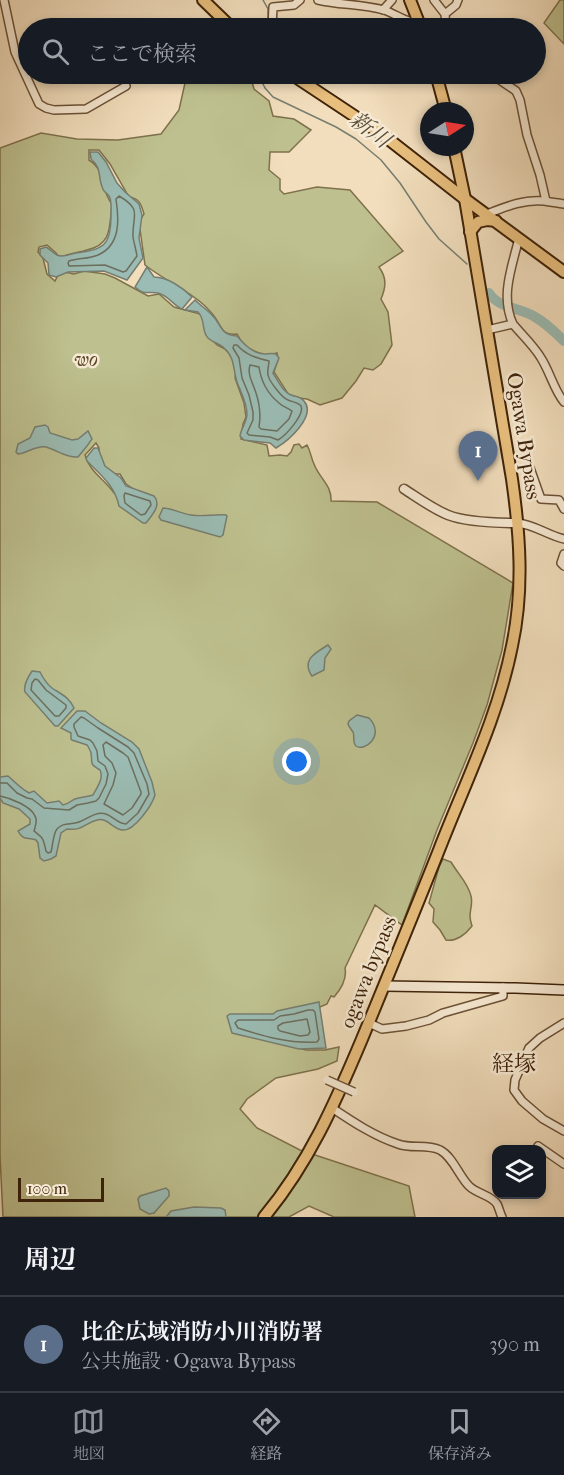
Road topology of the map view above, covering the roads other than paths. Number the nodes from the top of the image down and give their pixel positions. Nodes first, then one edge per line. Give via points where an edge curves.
1 (3, 0) edge
2 (203, 0) edge
3 (300, 0) edge
4 (318, 0) edge
5 (392, 0) edge
6 (410, 0) edge
7 (434, 0) edge
8 (458, 0) edge
9 (383, 10) junction
10 (445, 14) junction
11 (222, 18) edge
12 (272, 18) edge
13 (400, 18) edge
14 (417, 18) edge
15 (445, 18) edge
16 (18, 58) edge
17 (30, 84) edge
18 (306, 84) edge
19 (439, 84) edge
20 (506, 84) edge
21 (126, 86) dead end
22 (444, 102) edge
23 (456, 156) edge
24 (459, 168) junction
25 (437, 177) junction
26 (465, 199) junction
27 (546, 201) junction
28 (564, 204) edge
29 (487, 214) junction
30 (496, 221) junction
31 (470, 232) junction
32 (519, 238) junction
33 (564, 272) edge
34 (513, 324) junction
35 (487, 330) junction
36 (564, 402) edge
37 (530, 468) dead end
38 (404, 489) dead end
39 (564, 509) edge
40 (518, 523) junction
41 (564, 539) edge
42 (564, 554) edge
43 (564, 566) edge
44 (385, 987) junction
45 (503, 987) junction
46 (564, 990) edge
47 (369, 1023) junction
48 (564, 1023) edge
49 (327, 1080) dead end
50 (354, 1092) dead end
51 (332, 1108) junction
52 (564, 1131) edge
53 (546, 1152) edge
54 (564, 1164) edge
55 (264, 1217) edge
56 (502, 1217) edge

1 - 16 street
2 - 11 main road
3 - 12 street via 294,5 273,7
4 - 9 street
5 - 9 street
6 - 14 main road
7 - 10 street
8 - 10 street
9 - 13 street
10 - 15 street
17 - 21 street via 39,104 54,110 86,109
18 - 25 main road
19 - 22 main road
20 - 27 street via 520,99
23 - 24 main road, Ogawa Bypass
24 - 25 main road via 449,177
24 - 26 main road, Ogawa Bypass
25 - 26 main road
26 - 29 main road
26 - 31 main road, Ogawa Bypass
27 - 28 street
27 - 29 street via 530,201
29 - 30 main road
30 - 31 main road via 478,222
30 - 32 main road
31 - 35 main road, Ogawa Bypass
32 - 33 main road
32 - 34 street via 506,298
34 - 35 street
34 - 36 street via 540,355
35 - 40 main road, Ogawa Bypass
37 - 39 street via 541,499 559,500
38 - 40 street via 456,518
40 - 41 street
40 - 44 main road, Ogawa Bypass via 520,581 507,669 488,731
42 - 43 street
44 - 45 main road
44 - 47 main road, ogawa bypass
45 - 46 main road
45 - 47 street via 503,996 429,1020 381,1029
47 - 51 main road, ogawa bypass
48 - 52 street via 529,1048 514,1090 543,1119
49 - 50 street, bridge
51 - 55 main road, ogawa bypass via 300,1168
51 - 56 street via 363,1129 400,1145 441,1151 468,1185 498,1205
53 - 54 street

